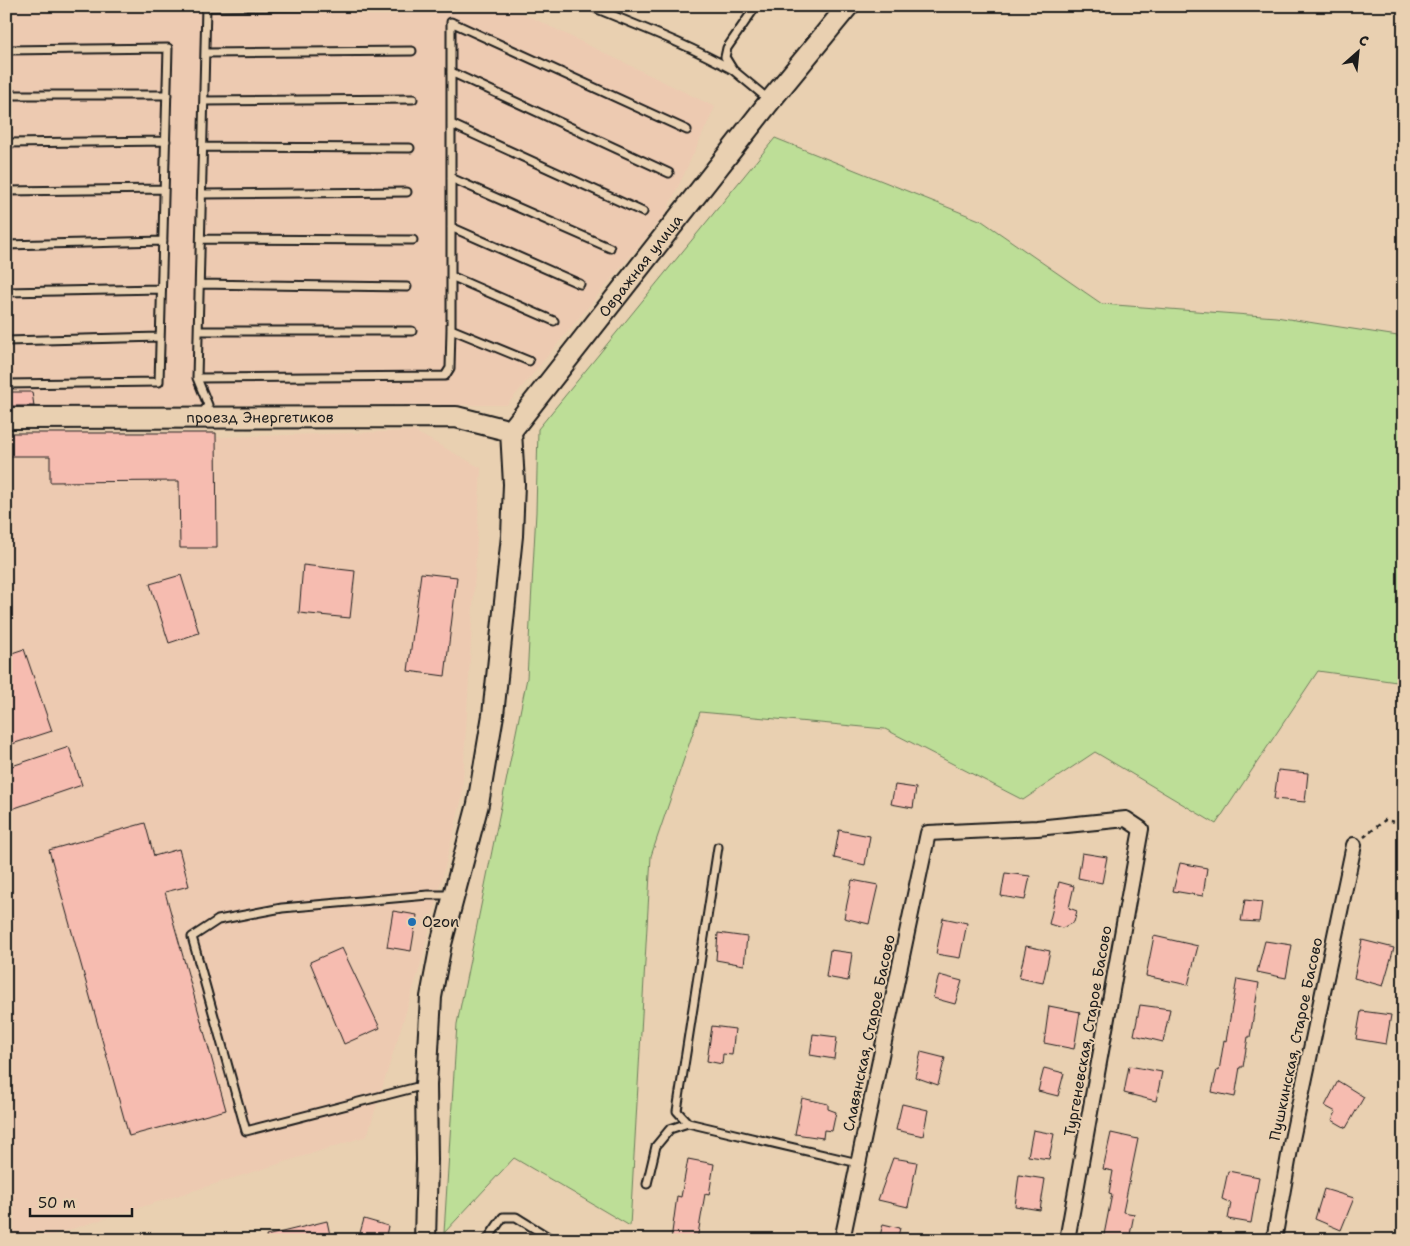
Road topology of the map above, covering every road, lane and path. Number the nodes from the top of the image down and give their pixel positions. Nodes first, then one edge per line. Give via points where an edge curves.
1 (206, 6) edge
2 (353, 6) edge
3 (590, 6) edge
4 (756, 6) edge
5 (848, 6) edge
6 (6, 50) edge
7 (412, 51) dead end
8 (205, 53) junction
9 (733, 70) junction
10 (451, 72) junction
11 (6, 95) edge
12 (167, 95) junction
13 (413, 99) dead end
14 (204, 101) junction
15 (770, 101) junction
16 (451, 124) junction
17 (687, 130) dead end
18 (166, 141) junction
19 (6, 143) edge
20 (203, 148) junction
21 (410, 148) dead end
22 (669, 173) dead end
23 (451, 178) junction
24 (164, 189) junction
25 (6, 191) edge
26 (407, 192) dead end
27 (202, 194) junction
28 (643, 212) dead end
29 (451, 227) junction
30 (201, 239) junction
31 (413, 240) dead end
32 (163, 242) junction
33 (6, 245) edge
34 (610, 248) dead end
35 (451, 276) junction
36 (200, 284) junction
37 (580, 284) dead end
38 (407, 287) dead end
39 (161, 289) junction
40 (6, 292) edge
41 (554, 321) dead end
42 (451, 329) junction
43 (198, 331) junction
44 (412, 331) dead end
45 (160, 337) junction
46 (6, 340) edge
47 (529, 361) dead end
48 (197, 378) junction
49 (6, 384) edge
50 (200, 417) junction
51 (6, 418) edge
52 (511, 432) junction
53 (1404, 824) edge
54 (928, 833) joint
55 (1354, 845) joint
56 (718, 848) dead end
57 (454, 895) junction
58 (426, 1085) junction
59 (688, 1123) junction
60 (858, 1163) junction
61 (647, 1184) dead end
62 (425, 1240) edge
63 (487, 1240) edge
64 (553, 1240) edge
65 (842, 1240) edge
66 (1067, 1240) edge
67 (1274, 1240) edge

1 - 2 lane
1 - 8 lane
3 - 9 lane
4 - 9 lane via 727,48 725,57
5 - 15 street, Овражная улица
6 - 12 lane via 168,48
7 - 8 lane
8 - 14 lane
9 - 15 lane
10 - 16 lane
10 - 17 lane via 451,22
10 - 22 lane
11 - 12 lane
12 - 18 lane
13 - 14 lane
14 - 20 lane
15 - 52 street, Овражная улица
16 - 23 lane
16 - 28 lane
18 - 19 lane
18 - 24 lane
20 - 21 lane
20 - 27 lane
23 - 29 lane
23 - 34 lane
24 - 25 lane
24 - 32 lane
26 - 27 lane
27 - 30 lane
29 - 35 lane
29 - 37 lane
30 - 31 lane
30 - 36 lane
32 - 33 lane
32 - 39 lane
35 - 41 lane
35 - 42 lane
36 - 38 lane
36 - 43 lane
39 - 40 lane
39 - 45 lane
42 - 47 lane
42 - 48 lane via 450,368 445,376
43 - 44 lane
43 - 48 lane
45 - 46 lane
45 - 49 lane via 159,382
48 - 50 lane via 208,405
50 - 51 street, проезд Энергетиков
50 - 52 street, проезд Энергетиков via 456,417
52 - 57 street via 512,536 493,715 478,804
53 - 55 path via 1385,820
54 - 60 street, Славянская, Старое Басово
54 - 66 street, Тургеневская, Старое Басово via 1126,820 1141,828
55 - 67 street, Пушкинская, Старое Басово
56 - 59 lane via 677,1111
57 - 58 street via 431,997
57 - 58 lane via 282,908 218,920 192,937 246,1131
58 - 62 street
59 - 60 lane
59 - 61 lane via 670,1129 656,1146
60 - 65 street, Славянская, Старое Басово
63 - 64 lane via 503,1217 516,1217

